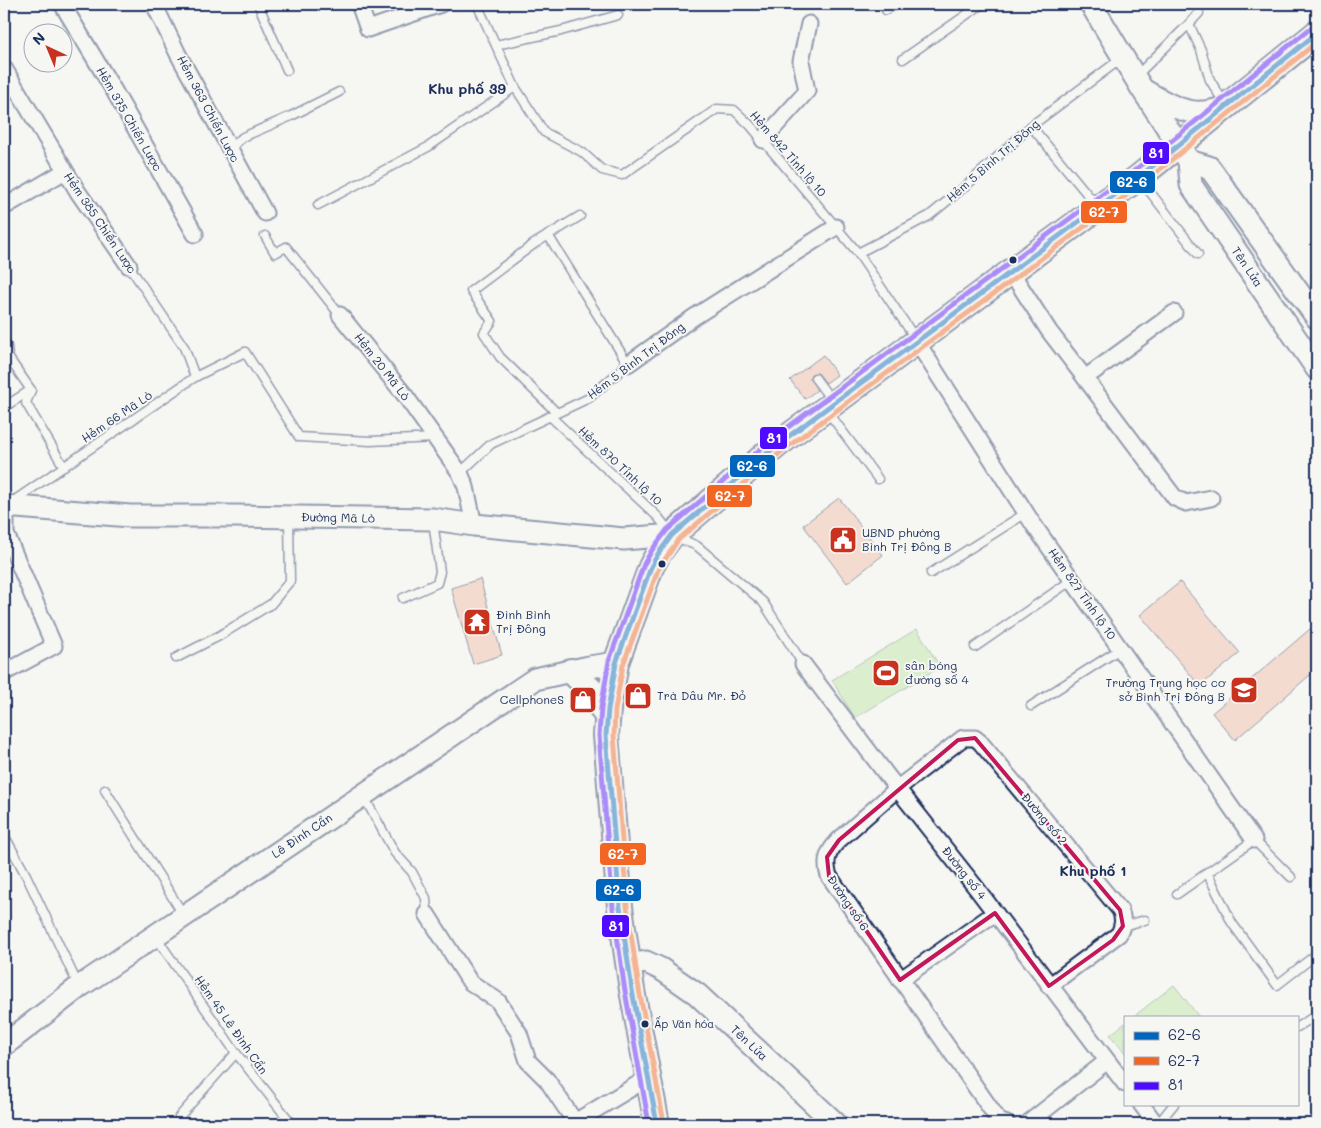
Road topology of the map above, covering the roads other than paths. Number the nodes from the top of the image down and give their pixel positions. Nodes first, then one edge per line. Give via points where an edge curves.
1 (62, 4) edge
2 (154, 4) edge
3 (258, 4) edge
4 (359, 4) edge
5 (441, 4) edge
6 (477, 4) edge
7 (897, 4) edge
8 (964, 4) edge
9 (982, 4) edge
10 (1096, 5) edge
11 (886, 10) dead end
12 (972, 10) junction
13 (1199, 12) dead end
14 (618, 15) dead end
15 (809, 24) dead end
16 (1189, 24) junction
17 (1317, 33) edge
18 (496, 45) junction
19 (1122, 58) junction
20 (902, 59) dead end
21 (4, 68) edge
22 (287, 70) dead end
23 (1138, 83) junction
24 (515, 86) junction
25 (339, 92) dead end
26 (1227, 107) junction
27 (1031, 126) junction
28 (763, 140) junction
29 (229, 149) junction
30 (1184, 154) junction
31 (65, 171) junction
32 (1138, 177) junction
33 (318, 205) dead end
34 (4, 207) edge
35 (1098, 208) junction
36 (265, 213) dead end
37 (580, 216) dead end
38 (836, 227) junction
39 (195, 234) dead end
40 (548, 235) junction
41 (265, 236) dead end
42 (858, 253) junction
43 (1198, 254) dead end
44 (129, 266) joint
45 (1011, 272) junction
46 (1174, 313) dead end
47 (340, 315) joint
48 (1317, 318) edge
49 (4, 341) edge
50 (917, 342) junction
51 (628, 364) junction
52 (1317, 369) edge
53 (195, 377) junction
54 (814, 378) dead end
55 (1085, 378) junction
56 (30, 390) junction
57 (829, 406) junction
58 (4, 407) edge
59 (553, 414) junction
60 (436, 438) junction
61 (64, 467) junction
62 (460, 473) junction
63 (878, 479) dead end
64 (1211, 498) dead end
65 (4, 506) edge
66 (1026, 513) junction
67 (289, 517) junction
68 (433, 519) junction
69 (474, 525) junction
70 (672, 535) junction
71 (931, 573) dead end
72 (1072, 580) junction
73 (404, 598) dead end
74 (975, 647) dead end
75 (1120, 649) junction
76 (176, 658) dead end
77 (616, 663) junction
78 (803, 664) joint
79 (571, 671) junction
80 (4, 673) edge
81 (1031, 706) dead end
82 (607, 717) junction
83 (898, 788) junction
84 (105, 790) dead end
85 (363, 795) junction
86 (4, 836) edge
87 (1254, 840) junction
88 (1207, 872) junction
89 (1291, 877) dead end
90 (1176, 894) dead end
91 (995, 913) junction
92 (427, 914) joint
93 (184, 916) junction
94 (1145, 920) dead end
95 (1123, 926) junction
96 (155, 936) junction
97 (1312, 957) dead end
98 (629, 965) junction
99 (900, 980) junction
100 (1049, 986) junction
101 (79, 987) junction
102 (1317, 1015) edge
103 (1298, 1026) edge
104 (4, 1045) edge
105 (236, 1053) junction
106 (1107, 1061) junction
107 (648, 1078) junction
108 (1124, 1083) edge
109 (1143, 1106) edge
110 (1172, 1106) edge
111 (287, 1123) edge
112 (184, 1124) edge
113 (656, 1124) edge
114 (836, 1124) edge
115 (1006, 1124) edge
116 (1027, 1124) edge
117 (1157, 1124) edge

1 - 39 street, Hẻm 375 Chiến Lược
2 - 29 street, Hẻm 363 Chiến Lược
3 - 22 lane
4 - 5 street via 368,29
6 - 18 lane, Hẻm 842 Tỉnh lộ 10
7 - 11 lane
8 - 12 lane
9 - 12 lane
10 - 19 street
12 - 20 lane
13 - 16 lane
14 - 18 lane
15 - 28 street via 801,61 807,91
16 - 23 lane
16 - 26 lane via 1210,80
17 - 26 main road
18 - 24 lane, Hẻm 842 Tỉnh lộ 10
19 - 23 street
19 - 27 lane, Hẻm 5 Bình Trị Đông
21 - 31 street, Hẻm 385 Chiến Lược
23 - 26 street via 1166,103 1194,112
23 - 30 street
24 - 28 lane, Hẻm 842 Tỉnh lộ 10 via 544,132 582,152 602,170 622,175 717,109 734,110
24 - 33 lane via 428,147
25 - 29 lane via 243,137
26 - 30 main road
27 - 35 lane
27 - 42 lane, Hẻm 5 Bình Trị Đông via 929,216
28 - 38 lane, Hẻm 842 Tỉnh lộ 10
29 - 36 street, Hẻm 363 Chiến Lược
30 - 32 main road
30 - 48 street via 1209,167
30 - 52 street, Tên Lửa via 1191,185
31 - 34 street
31 - 44 street, Hẻm 385 Chiến Lược
32 - 35 main road
32 - 43 lane
35 - 45 main road
37 - 40 lane
38 - 42 lane, Hẻm 842 Tỉnh lộ 10
38 - 51 street, Hẻm 5 Bình Trị Đông via 694,317
40 - 51 lane
40 - 59 lane, Hẻm 870 Tỉnh lộ 10 via 471,290 492,321 484,333 500,357
41 - 47 lane, Hẻm 20 Mã Lò via 275,253 286,247
42 - 50 lane, Hẻm 842 Tỉnh lộ 10
44 - 53 lane, Hẻm 385 Chiến Lược via 184,347
45 - 50 main road
45 - 55 street
46 - 55 street
47 - 60 street, Hẻm 20 Mã Lò
49 - 56 lane via 8,357
50 - 57 main road
50 - 66 street, Hẻm 827 Tỉnh lộ 10
51 - 59 lane, Hẻm 5 Bình Trị Đông via 590,398
53 - 60 lane, Hẻm 66 Mã Lò via 245,352 299,437 370,441
53 - 61 lane, Hẻm 66 Mã Lò
54 - 57 lane
55 - 64 street via 1175,498 1186,503
56 - 58 lane
56 - 61 lane via 26,403
57 - 63 lane
57 - 70 main road via 777,445
59 - 62 lane, Hẻm 5 Bình Trị Đông via 491,444
59 - 70 lane, Hẻm 870 Tỉnh lộ 10 via 658,517
60 - 62 street, Hẻm 20 Mã Lò
61 - 65 lane, Hẻm 66 Mã Lò
62 - 69 street, Hẻm 20 Mã Lò
65 - 67 street, Đường Mã Lò via 130,516
65 - 80 street via 6,534 54,646
66 - 71 lane
66 - 72 street, Hẻm 827 Tỉnh lộ 10
67 - 68 street, Đường Mã Lò
67 - 76 lane via 290,581 271,604
68 - 69 street, Đường Mã Lò
68 - 73 lane via 440,572 437,583
69 - 70 street, Đường Mã Lò via 624,539
70 - 77 main road via 651,567
70 - 78 lane via 697,546 763,602
72 - 74 lane
72 - 75 street, Hẻm 827 Tỉnh lộ 10
75 - 81 lane
75 - 87 street, Hẻm 827 Tỉnh lộ 10
77 - 79 street, Lê Đình Cẩn
77 - 82 main road
78 - 83 street, Đường số 4
79 - 82 main road via 592,691
79 - 85 street, Lê Đình Cẩn via 535,679
82 - 98 main road via 620,898
83 - 91 street, Đường số 4
83 - 95 street, Đường số 2 via 958,740 975,738 1120,910
83 - 99 street, Đường số 6 via 831,848 826,866 829,876
84 - 93 lane
85 - 92 lane via 395,853 412,872 426,898
85 - 93 street, Lê Đình Cẩn
86 - 101 lane
87 - 88 lane
87 - 89 lane
88 - 90 lane
88 - 97 lane via 1232,922 1277,985
91 - 99 street
91 - 100 street, Đường số 4
92 - 107 street via 470,982 498,1001 520,1033 528,1061 547,1080 575,1122
93 - 96 street, Lê Đình Cẩn
94 - 95 lane
95 - 100 street via 1113,940
96 - 101 street, Lê Đình Cẩn
96 - 105 lane, Hẻm 45 Lê Đình Cẩn
98 - 107 main road
98 - 114 street, Tên Lửa via 646,962 697,994
99 - 115 street, Đường số 6 via 994,1116
100 - 106 street, Đường số 4
101 - 104 street, Lê Đình Cẩn
102 - 103 lane
105 - 111 lane, Hẻm 45 Lê Đình Cẩn
105 - 112 lane via 179,1117
106 - 108 street, Đường số 4
106 - 116 street
107 - 113 main road
109 - 117 street
110 - 117 lane

